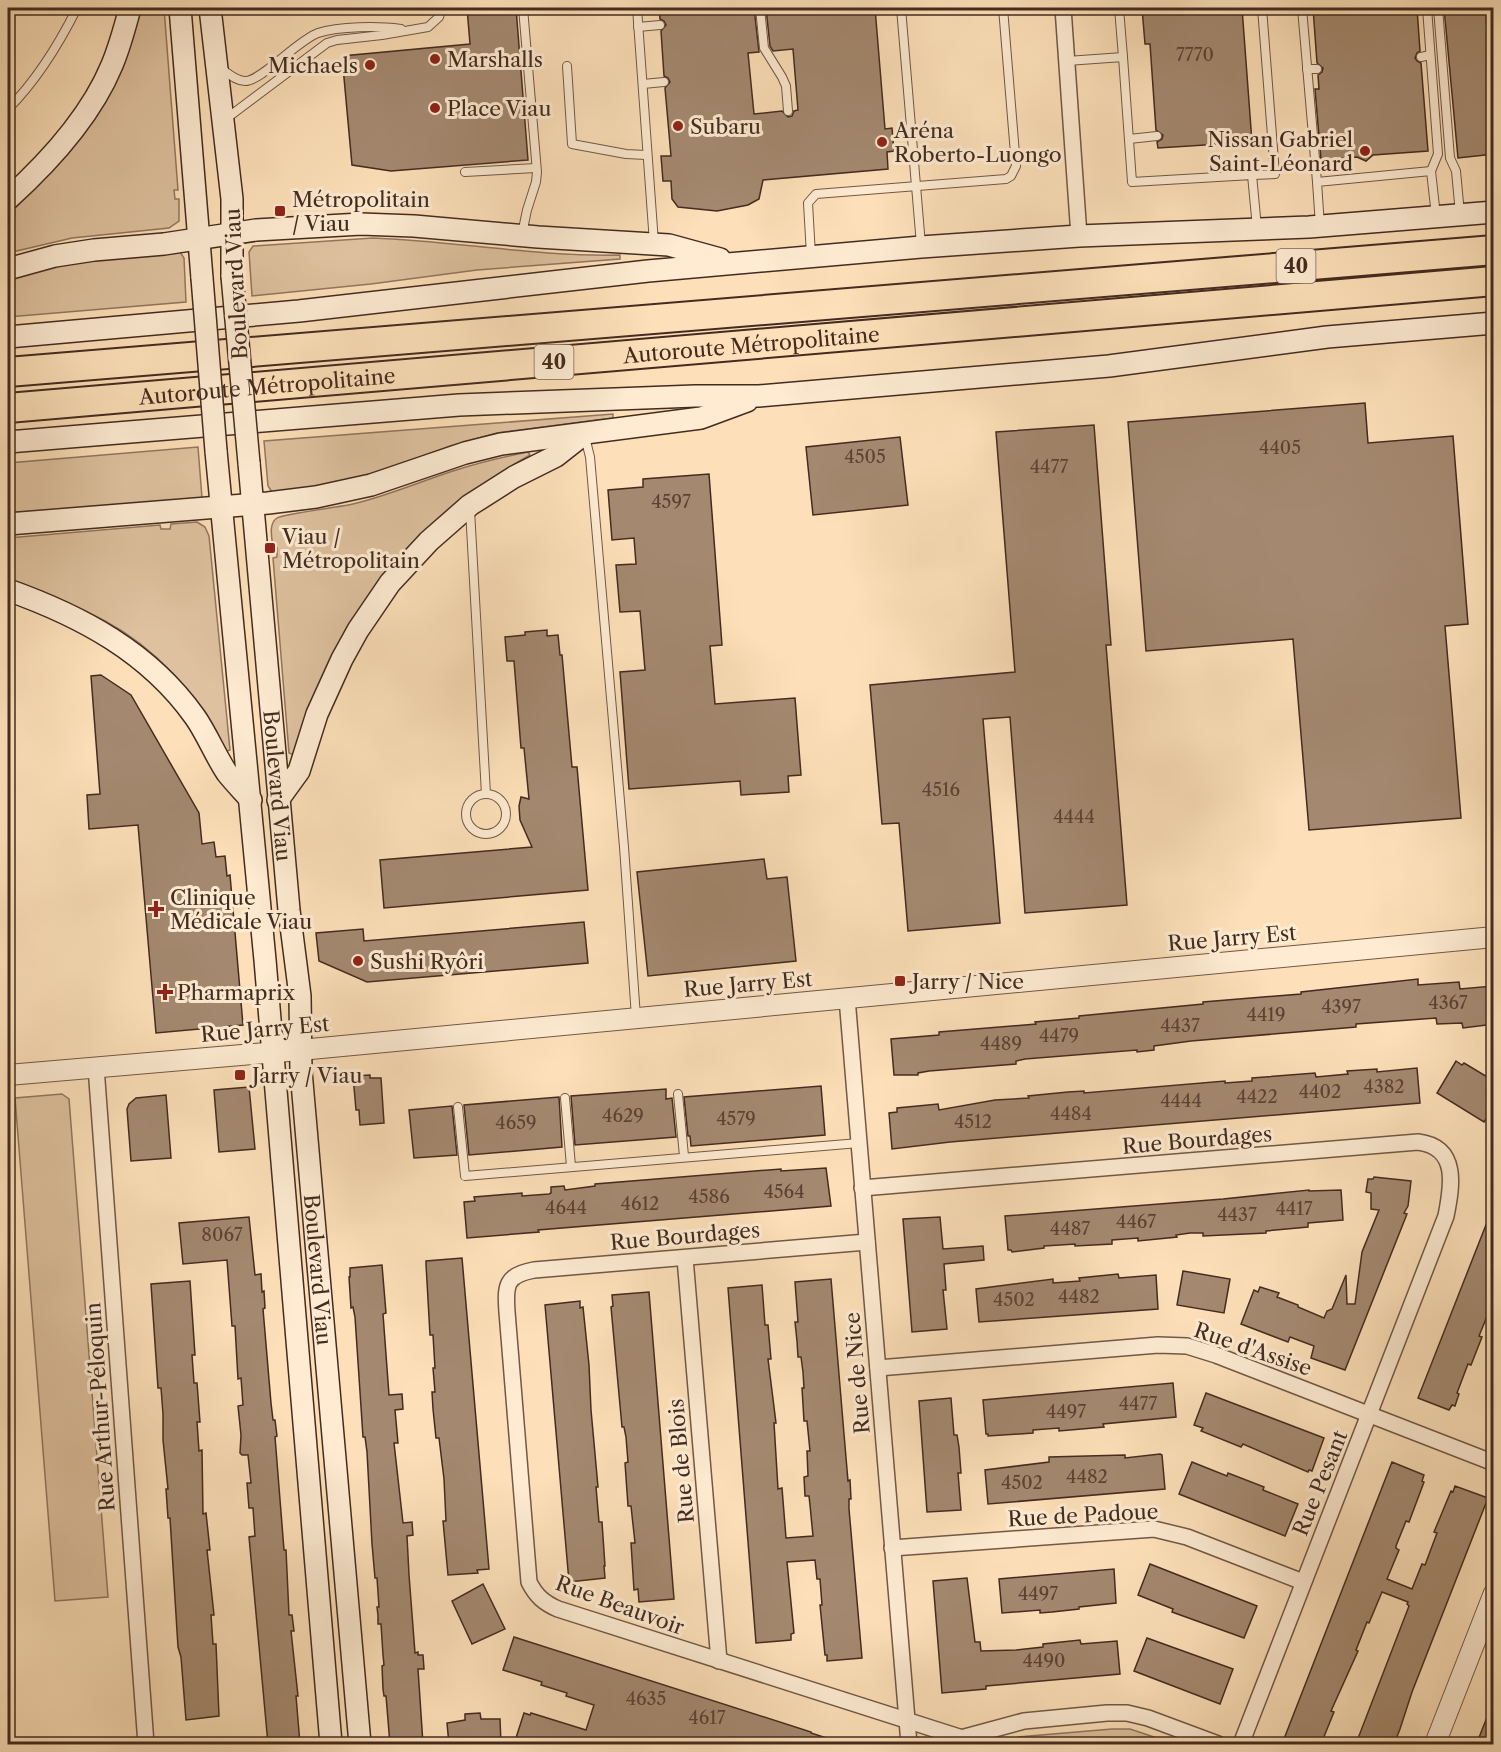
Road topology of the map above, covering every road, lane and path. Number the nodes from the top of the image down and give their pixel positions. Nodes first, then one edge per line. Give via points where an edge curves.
1 (77, 8) edge
2 (130, 8) edge
3 (180, 8) edge
4 (210, 8) edge
5 (270, 8) edge
6 (293, 8) edge
7 (442, 8) edge
8 (523, 8) edge
9 (637, 8) edge
10 (760, 8) edge
11 (901, 8) edge
12 (1003, 8) edge
13 (1064, 8) edge
14 (1119, 8) edge
15 (1262, 8) edge
16 (1302, 8) edge
17 (1426, 8) edge
18 (1438, 8) edge
19 (660, 26) dead end
20 (638, 27) junction
21 (406, 30) junction
22 (1430, 55) junction
23 (1123, 57) junction
24 (1421, 57) dead end
25 (1067, 61) junction
26 (216, 66) junction
27 (567, 66) dead end
28 (1307, 69) junction
29 (1317, 69) dead end
30 (664, 82) dead end
31 (643, 84) junction
32 (9, 104) edge
33 (788, 111) dead end
34 (223, 121) junction
35 (1157, 136) dead end
36 (1129, 139) junction
37 (646, 155) junction
38 (536, 168) junction
39 (1431, 171) junction
40 (465, 172) dead end
41 (1252, 175) junction
42 (1317, 182) junction
43 (916, 185) junction
44 (8, 198) edge
45 (1494, 212) edge
46 (1461, 215) junction
47 (1436, 217) junction
48 (1320, 226) junction
49 (1257, 230) junction
50 (233, 233) junction
51 (521, 236) junction
52 (1080, 236) junction
53 (199, 239) junction
54 (654, 245) junction
55 (921, 247) junction
56 (1494, 250) edge
57 (811, 256) junction
58 (733, 263) junction
59 (8, 269) edge
60 (1494, 281) edge
61 (1494, 323) edge
62 (8, 337) edge
63 (8, 372) edge
64 (759, 396) junction
65 (8, 408) edge
66 (584, 434) junction
67 (8, 442) edge
68 (251, 504) junction
69 (470, 505) junction
70 (220, 506) junction
71 (8, 524) edge
72 (8, 590) edge
73 (486, 794) junction
74 (251, 800) junction
75 (278, 800) junction
76 (1494, 937) edge
77 (847, 998) junction
78 (636, 1018) junction
79 (300, 1050) junction
80 (273, 1052) junction
81 (96, 1067) junction
82 (8, 1075) edge
83 (678, 1094) dead end
84 (565, 1098) dead end
85 (458, 1107) dead end
86 (859, 1143) junction
87 (684, 1156) junction
88 (571, 1166) junction
89 (862, 1188) junction
90 (1438, 1238) joint
91 (867, 1242) junction
92 (685, 1258) junction
93 (509, 1280) joint
94 (878, 1368) junction
95 (1370, 1413) junction
96 (1494, 1463) edge
97 (892, 1548) junction
98 (1303, 1582) junction
99 (1494, 1593) edge
100 (719, 1661) junction
101 (907, 1721) junction
102 (961, 1738) junction
103 (146, 1744) edge
104 (331, 1744) edge
105 (360, 1744) edge
106 (909, 1744) edge
107 (981, 1744) edge
108 (1218, 1744) edge
109 (1241, 1744) edge
110 (1435, 1744) edge

1 - 32 lane via 62,38 29,85
2 - 44 main road via 112,66 96,96 54,152
3 - 53 main road, Boulevard Viau
4 - 26 main road, Boulevard Viau
5 - 6 lane
7 - 21 lane via 434,24
8 - 38 lane
9 - 20 lane
10 - 33 lane via 764,48 786,86
11 - 43 lane
12 - 43 lane via 1015,172 1006,178
13 - 25 street
14 - 23 lane
15 - 41 lane via 1275,174
16 - 28 lane
17 - 22 lane
18 - 46 lane via 1450,158 1456,171
19 - 20 lane
20 - 31 lane
21 - 26 lane via 382,27 319,33 248,81
21 - 34 lane via 327,43
22 - 24 lane
22 - 39 lane via 1438,154
23 - 25 lane
23 - 36 lane
25 - 52 street
26 - 34 main road, Boulevard Viau
27 - 37 lane via 572,144
28 - 29 lane
28 - 42 lane
30 - 31 lane
31 - 37 lane
34 - 50 main road, Boulevard Viau
35 - 36 lane
36 - 41 lane via 1132,182
37 - 54 lane
38 - 40 lane
38 - 51 lane via 536,182
39 - 42 lane
39 - 47 lane
41 - 49 lane
42 - 48 lane
43 - 55 lane
43 - 57 lane via 812,197 808,203
45 - 46 main road
46 - 47 main road
47 - 48 main road
48 - 49 main road
49 - 52 main road
50 - 51 main road via 361,224
50 - 53 main road
50 - 68 main road, Boulevard Viau, bridge via 232,276
51 - 54 main road
52 - 55 main road
53 - 59 main road via 74,253
53 - 70 main road, Boulevard Viau, bridge
54 - 58 main road via 669,245
55 - 57 main road
56 - 63 highway, Autoroute Métropolitaine / 40
57 - 58 main road
58 - 62 main road via 288,313
60 - 65 highway, Autoroute Métropolitaine / 40
61 - 64 main road via 1327,337 1109,366
64 - 66 main road via 701,418
64 - 67 main road via 470,404
66 - 68 main road via 483,448 340,493
66 - 69 main road via 556,456
66 - 78 lane via 590,456
68 - 70 main road
68 - 75 main road, Boulevard Viau
69 - 73 lane
69 - 75 main road via 402,569 358,630 324,697 299,771
70 - 71 main road
70 - 74 main road, Boulevard Viau
72 - 74 main road via 95,628 143,660 185,703 227,773
73 - 73 lane via 473,798 466,817 473,828 485,834 502,826 506,814 502,802
74 - 80 main road, Boulevard Viau
75 - 79 main road, Boulevard Viau via 300,996
76 - 77 street, Rue Jarry Est
77 - 78 street, Rue Jarry Est
77 - 86 street, Rue de Nice
78 - 79 street, Rue Jarry Est
79 - 80 street, Rue Jarry Est
79 - 105 main road, Boulevard Viau
80 - 81 street, Rue Jarry Est
80 - 104 main road, Boulevard Viau
81 - 82 street, Rue Jarry Est
81 - 103 street, Rue Arthur-Péloquin
83 - 87 lane
84 - 88 lane
85 - 88 lane via 465,1176
86 - 87 lane
86 - 89 street, Rue de Nice
87 - 88 lane
89 - 90 street, Rue Bourdages via 1418,1142 1442,1152 1449,1165 1450,1194
89 - 91 street, Rue de Nice
90 - 95 street, Rue Pesant
91 - 92 street, Rue Bourdages
91 - 94 street, Rue de Nice
92 - 93 street, Rue Bourdages via 534,1270 519,1272
92 - 100 street, Rue de Blois
93 - 100 street, Rue Beauvoir via 507,1312 526,1556 529,1582 536,1595 558,1609
94 - 95 street, Rue d'Assise via 1158,1345 1187,1346
94 - 97 street, Rue de Nice
95 - 96 street, Rue d'Assise
95 - 98 street, Rue Pesant
97 - 98 street, Rue de Padoue via 1154,1529 1187,1537
97 - 101 street, Rue de Nice
98 - 109 street, Rue Pesant
99 - 110 street
100 - 101 street, Rue Beauvoir
101 - 102 street, Rue Beauvoir
101 - 106 street, Rue de Nice
102 - 107 street, Rue Beauvoir
102 - 108 street via 1024,1721 1127,1713

